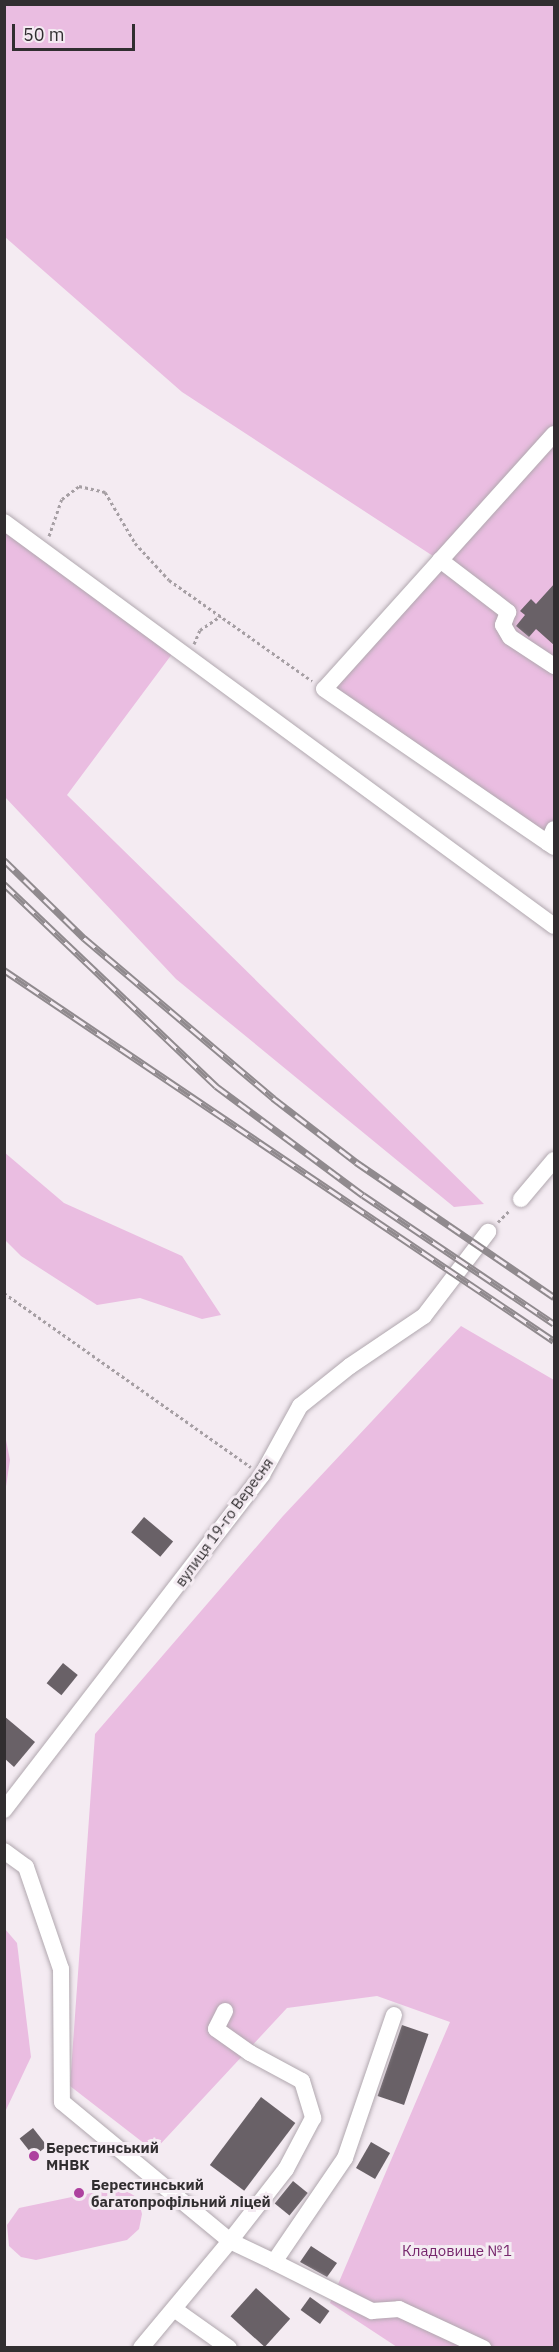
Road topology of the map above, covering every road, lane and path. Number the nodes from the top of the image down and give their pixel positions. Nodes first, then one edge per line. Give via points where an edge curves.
1 (555, 434) edge
2 (4, 522) edge
3 (44, 552) junction
4 (441, 560) junction
5 (221, 616) junction
6 (187, 659) junction
7 (555, 666) edge
8 (324, 689) junction
9 (552, 839) edge
10 (555, 926) edge
11 (555, 1160) edge
12 (521, 1199) joint
13 (488, 1232) joint
14 (4, 1293) edge
15 (262, 1474) junction
16 (4, 1810) edge
17 (4, 1851) edge
18 (225, 2011) dead end
19 (394, 2015) dead end
20 (230, 2241) junction
21 (274, 2262) junction
22 (174, 2309) junction
23 (141, 2348) edge
24 (229, 2348) edge
25 (483, 2348) edge

1 - 4 street
2 - 3 street
3 - 5 path via 62,499 79,486 105,492 135,543 169,580
3 - 6 street
4 - 7 street via 508,612 503,625 510,637
4 - 8 street
5 - 6 path via 200,630
5 - 8 path
6 - 10 street
8 - 9 street
11 - 12 street
12 - 13 path
13 - 15 street, вулиця 19-го Вересня via 424,1316 350,1366 300,1406
14 - 15 path
15 - 16 street, вулиця 19-го Вересня
17 - 20 street via 26,1867 61,1969 62,2102
18 - 20 street via 216,2028 250,2053 302,2081 313,2118 286,2169
19 - 21 street via 345,2158
20 - 21 street
20 - 22 street
21 - 25 street via 372,2311 399,2309
22 - 23 street
22 - 24 street

